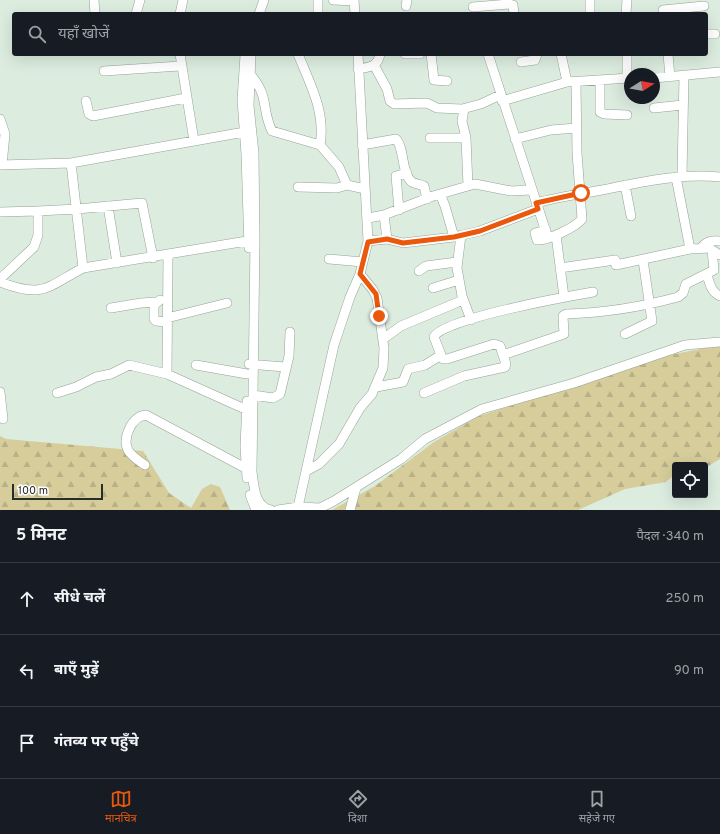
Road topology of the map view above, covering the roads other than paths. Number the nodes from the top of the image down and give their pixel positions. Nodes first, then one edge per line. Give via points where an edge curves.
1 (94, 0) edge
2 (140, 0) edge
3 (184, 0) edge
4 (257, 0) edge
5 (264, 0) edge
6 (318, 0) edge
7 (333, 0) edge
8 (590, 0) edge
9 (627, 0) edge
10 (663, 0) edge
11 (354, 1) edge
12 (704, 6) dead end
13 (472, 9) edge
14 (95, 12) edge
15 (137, 12) edge
16 (181, 12) edge
17 (254, 12) edge
18 (260, 12) edge
19 (318, 12) edge
20 (356, 12) edge
21 (514, 12) edge
22 (590, 12) edge
23 (626, 12) edge
24 (663, 12) edge
25 (180, 56) edge
26 (245, 56) edge
27 (251, 56) edge
28 (299, 56) edge
29 (358, 56) edge
30 (380, 56) edge
31 (431, 56) edge
32 (489, 56) edge
33 (536, 56) edge
34 (561, 56) edge
35 (627, 56) edge
36 (668, 56) edge
37 (521, 62) dead end
38 (374, 65) junction
39 (180, 66) junction
40 (628, 68) edge
41 (358, 69) junction
42 (104, 71) dead end
43 (720, 72) edge
44 (250, 74) junction
45 (684, 75) junction
46 (670, 76) junction
47 (660, 77) edge
48 (624, 78) edge
49 (600, 80) junction
50 (447, 81) dead end
51 (567, 82) junction
52 (576, 82) junction
53 (186, 98) junction
54 (501, 98) junction
55 (86, 101) dead end
56 (683, 105) junction
57 (654, 108) dead end
58 (464, 109) junction
59 (627, 115) dead end
60 (0, 119) edge
61 (577, 128) junction
62 (248, 131) junction
63 (430, 138) dead end
64 (466, 138) junction
65 (515, 139) junction
66 (194, 141) junction
67 (320, 145) junction
68 (362, 145) junction
69 (71, 163) junction
70 (1, 165) edge
71 (407, 173) junction
72 (679, 176) junction
73 (720, 177) edge
74 (347, 185) junction
75 (625, 185) junction
76 (468, 186) junction
77 (298, 187) dead end
78 (366, 189) junction
79 (531, 190) junction
80 (581, 193) junction
81 (440, 194) junction
82 (427, 199) junction
83 (108, 206) junction
84 (537, 206) junction
85 (78, 209) junction
86 (399, 210) junction
87 (38, 211) junction
88 (0, 212) edge
89 (384, 215) junction
90 (631, 216) dead end
91 (368, 218) junction
92 (550, 235) junction
93 (458, 236) junction
94 (387, 239) junction
95 (252, 241) junction
96 (720, 241) edge
97 (368, 242) junction
98 (701, 248) junction
99 (690, 249) junction
100 (716, 252) edge
101 (168, 255) junction
102 (153, 258) junction
103 (329, 259) dead end
104 (643, 260) junction
105 (363, 262) junction
106 (456, 262) junction
107 (117, 263) junction
108 (84, 268) junction
109 (560, 268) junction
110 (420, 271) dead end
111 (360, 274) junction
112 (707, 275) junction
113 (0, 278) edge
114 (459, 280) junction
115 (0, 282) edge
116 (433, 288) dead end
117 (593, 292) dead end
118 (720, 296) edge
119 (564, 297) junction
120 (168, 299) junction
121 (463, 300) junction
122 (156, 302) junction
123 (227, 304) dead end
124 (650, 304) junction
125 (112, 308) dead end
126 (167, 320) junction
127 (471, 320) junction
128 (290, 332) dead end
129 (625, 334) dead end
130 (383, 339) junction
131 (720, 342) edge
132 (441, 355) junction
133 (503, 355) junction
134 (251, 364) junction
135 (196, 366) dead end
136 (285, 367) junction
137 (167, 374) junction
138 (248, 374) junction
139 (376, 387) junction
140 (0, 392) edge
141 (57, 393) dead end
142 (424, 393) dead end
143 (253, 395) junction
144 (246, 410) junction
145 (2, 419) dead end
146 (145, 465) dead end
147 (249, 470) junction
148 (306, 471) junction
149 (356, 488) junction
150 (302, 508) edge
151 (256, 510) edge
152 (271, 510) edge
153 (278, 510) edge
154 (350, 510) edge

1 - 14 street
2 - 15 street
3 - 16 street
4 - 17 street
5 - 18 street
6 - 19 street
7 - 11 street
8 - 22 street
9 - 23 street
10 - 24 street
11 - 20 street
12 - 24 street
13 - 21 street via 509,4 513,6
25 - 39 street
26 - 62 street via 242,88
27 - 44 street
28 - 67 street via 320,108
29 - 41 street
30 - 38 street via 379,61
31 - 50 street via 434,80
32 - 54 street
33 - 37 street via 535,60
34 - 51 street
35 - 40 street
36 - 46 street
38 - 41 street
38 - 58 street via 392,103 427,103 437,108
39 - 42 street
39 - 53 street
41 - 68 street
43 - 45 street
44 - 62 street
44 - 67 street via 263,95 272,131
45 - 46 street
45 - 56 street
46 - 47 street
48 - 49 street
49 - 52 street
49 - 59 street via 600,112
51 - 52 street
51 - 54 street
52 - 61 street
53 - 55 street via 93,116 89,114
53 - 66 street
54 - 58 street
54 - 65 street
56 - 57 street
56 - 72 street
58 - 64 street via 462,121
60 - 70 street via 4,134
61 - 65 street via 551,130
61 - 80 street
62 - 66 street
62 - 95 street
63 - 64 street
64 - 76 street
65 - 79 street
66 - 69 street
67 - 74 street via 338,167
68 - 71 street via 396,139 402,151
68 - 78 street
69 - 70 street
69 - 85 street
71 - 82 street via 413,183 424,186
71 - 86 street via 396,176
72 - 73 street
72 - 75 street
72 - 99 street
74 - 77 street via 337,188
74 - 78 street
75 - 80 street
75 - 90 street
76 - 79 street via 479,184 511,191
76 - 81 street
78 - 91 street
79 - 84 street
80 - 84 street
80 - 92 street via 581,221
81 - 82 street
81 - 93 street
82 - 86 street
83 - 85 street
83 - 102 street via 142,203
83 - 107 street
84 - 92 street
84 - 93 street via 480,231
85 - 87 street
85 - 108 street
86 - 89 street
87 - 88 street
87 - 113 street via 38,235 34,247
89 - 91 street
89 - 94 street
91 - 97 street
92 - 109 street
93 - 94 street via 403,243
93 - 106 street
94 - 97 street
95 - 101 street
95 - 134 street
96 - 98 street via 707,242
97 - 105 street
98 - 99 street
98 - 100 street
99 - 104 street
100 - 112 street via 715,269
101 - 102 street
101 - 120 street
102 - 107 street
103 - 105 street
104 - 109 street via 616,265 615,260
104 - 124 street
105 - 111 street
106 - 110 street via 426,266
106 - 114 street
107 - 108 street
108 - 115 street via 46,289 26,290
109 - 119 street
111 - 130 street via 376,294
111 - 148 street via 334,345
112 - 118 street via 710,287
112 - 124 street via 686,284 678,297
114 - 116 street
114 - 121 street
117 - 119 street
119 - 127 street via 531,303
120 - 122 street
120 - 126 street
121 - 127 street
121 - 130 street via 401,326
122 - 125 street
122 - 126 street via 154,319
123 - 126 street
124 - 129 street via 650,323
124 - 133 street via 597,313 566,314 563,316 564,334
126 - 137 street
127 - 132 street via 434,335
128 - 136 street via 289,356
130 - 139 street via 383,363
131 - 149 street via 684,346 574,383 482,409 425,440
132 - 133 street via 443,359 447,359 494,344 500,346
132 - 139 street via 428,364 408,369 401,382
133 - 142 street via 505,367 457,378
134 - 136 street
134 - 138 street
134 - 143 street
135 - 138 street
136 - 143 street via 278,396 273,398
137 - 141 street via 129,365
137 - 144 street
138 - 144 street
139 - 148 street via 339,444 319,464
140 - 145 street
143 - 147 street
144 - 147 street
146 - 147 street via 130,453 126,444 132,424 137,418 146,415
147 - 151 street via 249,491
147 - 152 street via 257,497 262,506
148 - 150 street
149 - 150 street via 320,508
149 - 154 street
150 - 153 street

